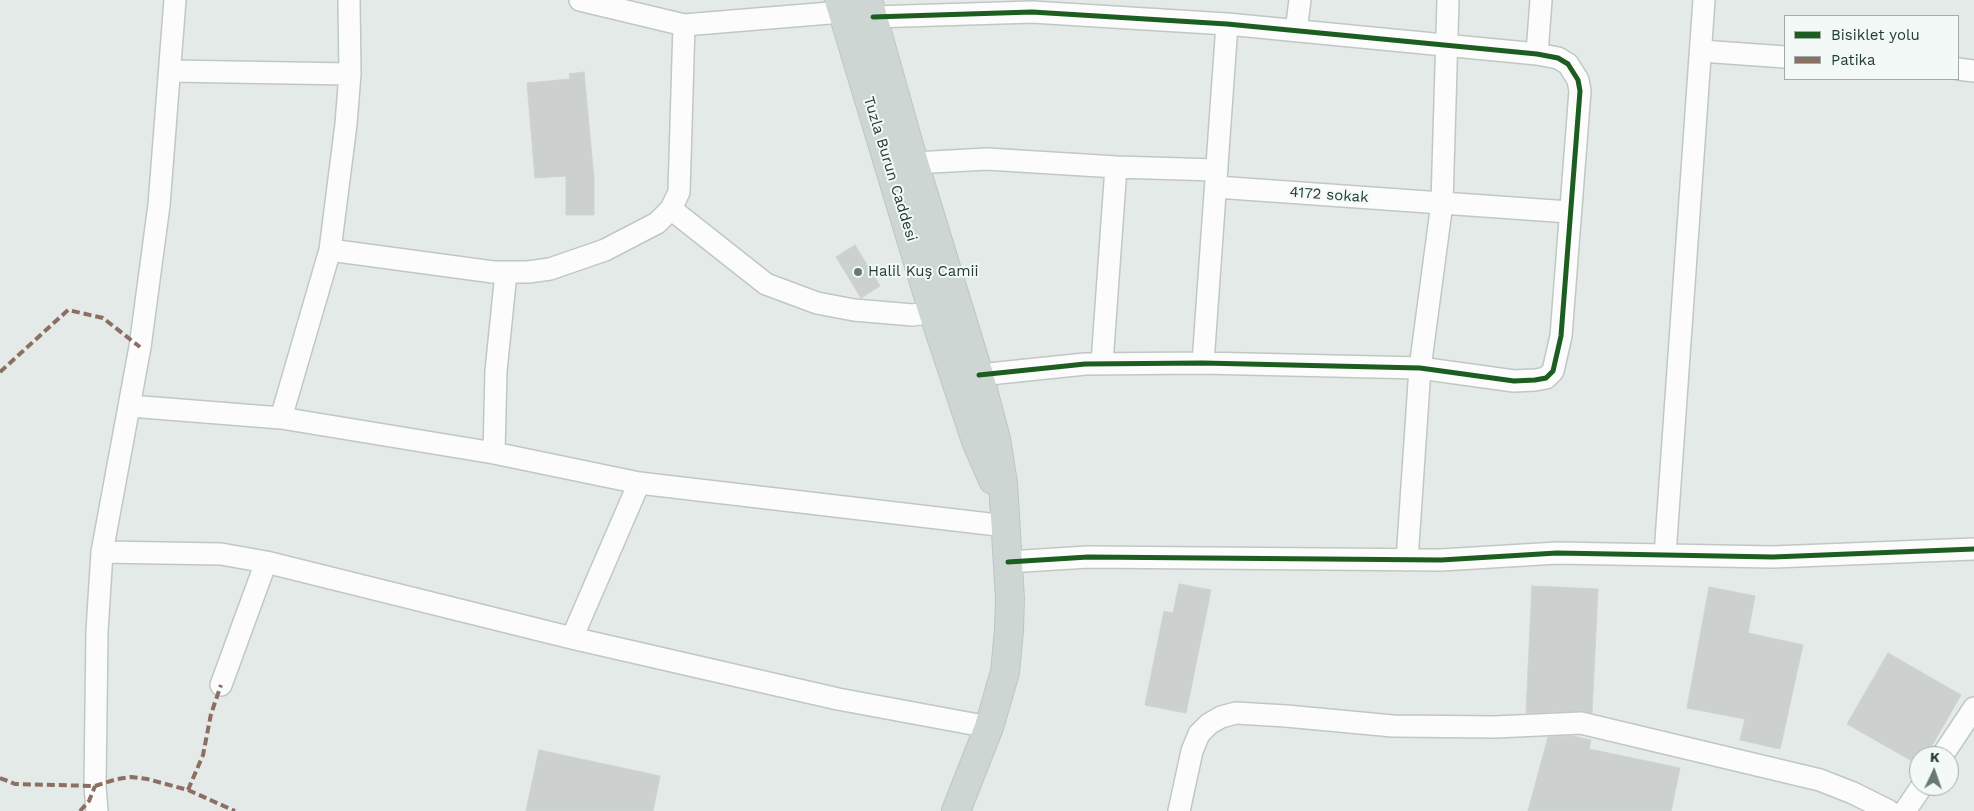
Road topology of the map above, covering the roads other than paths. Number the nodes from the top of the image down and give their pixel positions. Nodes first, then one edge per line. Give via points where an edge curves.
1 (175, 0) edge
2 (350, 0) edge
3 (580, 0) edge
4 (1300, 0) edge
5 (1448, 0) edge
6 (1541, 0) edge
7 (1704, 0) edge
8 (840, 6) edge
9 (1021, 6) edge
10 (651, 9) edge
11 (871, 9) edge
12 (1228, 24) junction
13 (684, 25) junction
14 (1296, 31) junction
15 (1446, 46) junction
16 (1701, 51) junction
17 (1537, 54) junction
18 (1784, 57) edge
19 (1959, 69) edge
20 (1974, 70) edge
21 (170, 71) junction
22 (350, 74) junction
23 (914, 163) junction
24 (1116, 167) junction
25 (1216, 179) junction
26 (1442, 203) junction
27 (671, 209) junction
28 (1569, 212) junction
29 (330, 250) junction
30 (506, 273) junction
31 (933, 312) junction
32 (1102, 363) junction
33 (1203, 363) junction
34 (1420, 368) junction
35 (979, 376) junction
36 (130, 406) junction
37 (282, 418) junction
38 (494, 453) junction
39 (639, 483) junction
40 (1006, 516) junction
41 (1974, 548) edge
42 (102, 552) junction
43 (1665, 555) junction
44 (1407, 560) junction
45 (266, 562) junction
46 (1008, 562) junction
47 (572, 638) junction
48 (221, 685) dead end
49 (1974, 708) edge
50 (989, 727) junction
51 (1949, 746) edge
52 (1915, 796) edge
53 (97, 811) edge
54 (956, 811) edge
55 (1179, 811) edge
56 (1889, 811) edge
57 (1905, 811) edge

1 - 21 street
2 - 22 street
3 - 10 street
4 - 14 street
5 - 15 street
6 - 17 street
7 - 16 street
8 - 13 street
8 - 31 main road, Tuzla Burun Caddesi
9 - 11 street
9 - 12 street
10 - 13 street
11 - 23 main road, Tuzla Burun Caddesi
12 - 14 street
12 - 25 street
13 - 27 street via 679,192
14 - 15 street
15 - 17 street
15 - 26 street
16 - 18 street
16 - 43 street
17 - 28 street via 1558,58 1568,64 1578,80 1580,91
19 - 20 street
21 - 22 street
21 - 36 street via 159,206
22 - 29 street
23 - 24 street, 4172 sokak via 986,159
23 - 35 main road, Tuzla Burun Caddesi
24 - 25 street, 4172 sokak
24 - 32 street
25 - 26 street, 4172 sokak
25 - 33 street
26 - 28 street, 4172 sokak
26 - 34 street
27 - 30 street via 657,223 605,250 550,269
27 - 31 street via 766,284 817,302 854,310 913,316
28 - 34 street via 1561,336 1553,371 1546,378 1525,381
29 - 30 street
29 - 37 street
30 - 38 street via 496,371
31 - 40 main road, Tuzla Burun Caddesi via 976,441
32 - 33 street
32 - 35 street
33 - 34 street
34 - 44 street
35 - 40 main road, Tuzla Burun Caddesi via 996,439
36 - 37 street
36 - 42 street
37 - 38 street
38 - 39 street
39 - 40 street
39 - 47 street
40 - 46 main road, Tuzla Burun Caddesi
41 - 43 street via 1773,557
42 - 45 street via 221,554
42 - 53 street
43 - 44 street via 1557,553
44 - 46 street via 1088,557
45 - 47 street
45 - 48 street
46 - 50 main road, Tuzla Burun Caddesi via 1007,657
47 - 50 street via 838,699
49 - 51 street
50 - 54 main road, Tuzla Burun Caddesi
52 - 57 street
55 - 56 street via 1199,734 1221,717 1236,713 1393,726 1495,727 1582,723 1820,780

